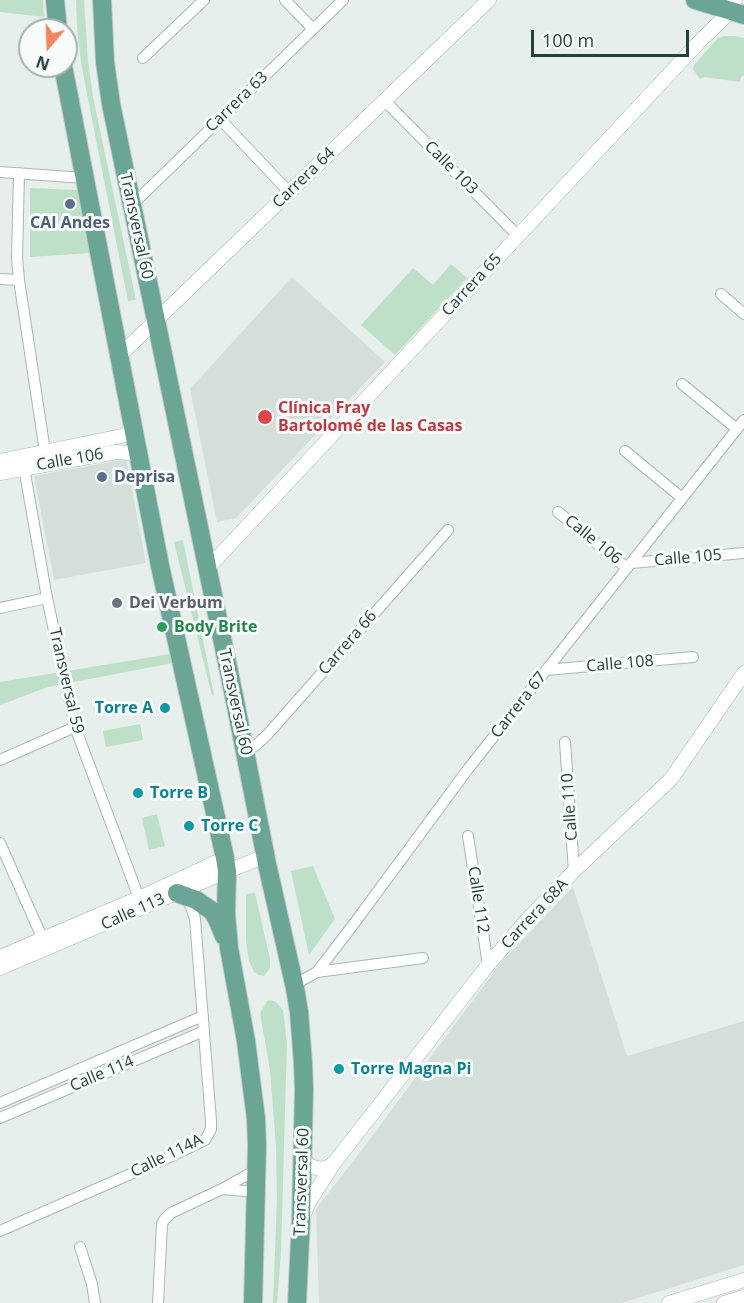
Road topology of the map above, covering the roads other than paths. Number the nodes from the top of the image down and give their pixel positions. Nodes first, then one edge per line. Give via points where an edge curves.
1 (55, 0) edge
2 (102, 0) edge
3 (204, 0) edge
4 (285, 0) edge
5 (343, 0) edge
6 (489, 0) edge
7 (695, 0) edge
8 (737, 9) edge
9 (57, 18) edge
10 (314, 29) junction
11 (143, 58) dead end
12 (65, 78) edge
13 (384, 100) junction
14 (220, 119) junction
15 (0, 172) edge
16 (18, 173) junction
17 (84, 178) junction
18 (289, 192) junction
19 (132, 205) junction
20 (518, 236) junction
21 (0, 279) edge
22 (19, 280) junction
23 (721, 294) dead end
24 (744, 314) edge
25 (156, 320) junction
26 (119, 356) junction
27 (682, 384) dead end
28 (744, 420) edge
29 (133, 426) junction
30 (737, 429) junction
31 (625, 451) dead end
32 (46, 458) junction
33 (140, 458) junction
34 (0, 461) edge
35 (23, 462) junction
36 (0, 473) edge
37 (682, 498) junction
38 (558, 512) dead end
39 (448, 530) dead end
40 (744, 553) edge
41 (629, 565) junction
42 (207, 569) junction
43 (47, 598) junction
44 (0, 608) edge
45 (693, 657) dead end
46 (546, 670) junction
47 (744, 673) edge
48 (75, 727) junction
49 (565, 742) dead end
50 (245, 750) junction
51 (0, 760) edge
52 (468, 836) dead end
53 (0, 843) edge
54 (265, 856) junction
55 (226, 864) junction
56 (574, 871) junction
57 (180, 894) junction
58 (139, 898) junction
59 (45, 944) junction
60 (229, 948) junction
61 (0, 957) edge
62 (423, 958) dead end
63 (488, 965) junction
64 (0, 968) edge
65 (317, 972) junction
66 (295, 988) junction
67 (203, 1016) junction
68 (204, 1030) junction
69 (0, 1103) edge
70 (0, 1118) edge
71 (303, 1158) junction
72 (334, 1163) junction
73 (256, 1170) junction
74 (222, 1189) junction
75 (255, 1192) junction
76 (302, 1219) junction
77 (0, 1231) edge
78 (80, 1247) dead end
79 (744, 1280) edge
80 (744, 1297) edge
81 (95, 1303) edge
82 (158, 1303) edge
83 (254, 1303) edge
84 (297, 1303) edge
85 (669, 1303) edge
86 (724, 1303) edge

1 - 9 main road
2 - 19 main road, Transversal 60 via 109,91
3 - 11 street
4 - 10 street
5 - 10 street, Carrera 63
6 - 13 street, Carrera 64
7 - 8 main road
8 - 20 street, Carrera 65 via 701,40
10 - 14 street, Carrera 63
12 - 17 main road
13 - 18 street, Carrera 64
13 - 20 street, Calle 103
14 - 18 street
14 - 19 street, Carrera 63
15 - 16 street
16 - 17 street
16 - 22 street
17 - 26 main road
18 - 25 street, Carrera 64
19 - 25 main road, Transversal 60
20 - 42 street, Carrera 65
21 - 22 street
22 - 32 street
23 - 24 street
25 - 26 street, Carrera 64
25 - 42 main road, Transversal 60
26 - 29 main road
27 - 30 street
28 - 30 street, Carrera 67
29 - 32 street, Calle 106 via 122,436
29 - 33 main road
30 - 37 street, Carrera 67
31 - 37 street
32 - 33 street, Calle 106 via 116,452
32 - 35 street, Calle 106
33 - 55 main road
34 - 35 street, Calle 106
35 - 36 street, Calle 106
35 - 43 street, Transversal 59
37 - 41 street, Carrera 67
38 - 41 street, Calle 106
39 - 50 street, Carrera 66 via 262,741
40 - 41 street, Calle 105
41 - 46 street, Carrera 67
42 - 50 main road, Transversal 60
43 - 44 street
43 - 48 street, Transversal 59
45 - 46 street, Calle 108
46 - 65 street, Carrera 67
47 - 56 street, Carrera 68A via 671,779
48 - 51 street
48 - 58 street, Transversal 59
49 - 56 street, Calle 110
50 - 54 main road, Transversal 60
52 - 63 street, Calle 112
53 - 59 street
54 - 55 street, Calle 113
54 - 66 main road, Transversal 60
55 - 57 street, Calle 113
55 - 58 street, Calle 113
55 - 60 main road
56 - 63 street, Carrera 68A
57 - 59 street, Calle 113
57 - 60 main road via 212,911
57 - 67 street, Calle 114A via 195,918
58 - 59 street, Calle 113
59 - 61 street, Calle 113
59 - 64 street, Calle 113
60 - 73 main road via 253,1093
62 - 65 street
63 - 72 street, Carrera 68A
65 - 66 street, Carrera 67
66 - 71 main road, Transversal 60 via 303,1063
67 - 68 street, Calle 114A
67 - 69 street, Calle 114
68 - 70 street, Calle 114
68 - 77 street, Calle 114A via 211,1120 205,1140
71 - 72 street via 320,1169
71 - 76 main road, Transversal 60
72 - 76 street, Carrera 68A
73 - 74 street
73 - 75 main road
74 - 75 street
74 - 82 street via 171,1213 162,1224
75 - 83 main road
76 - 84 main road, Transversal 60
78 - 81 street
79 - 85 street
80 - 86 street

